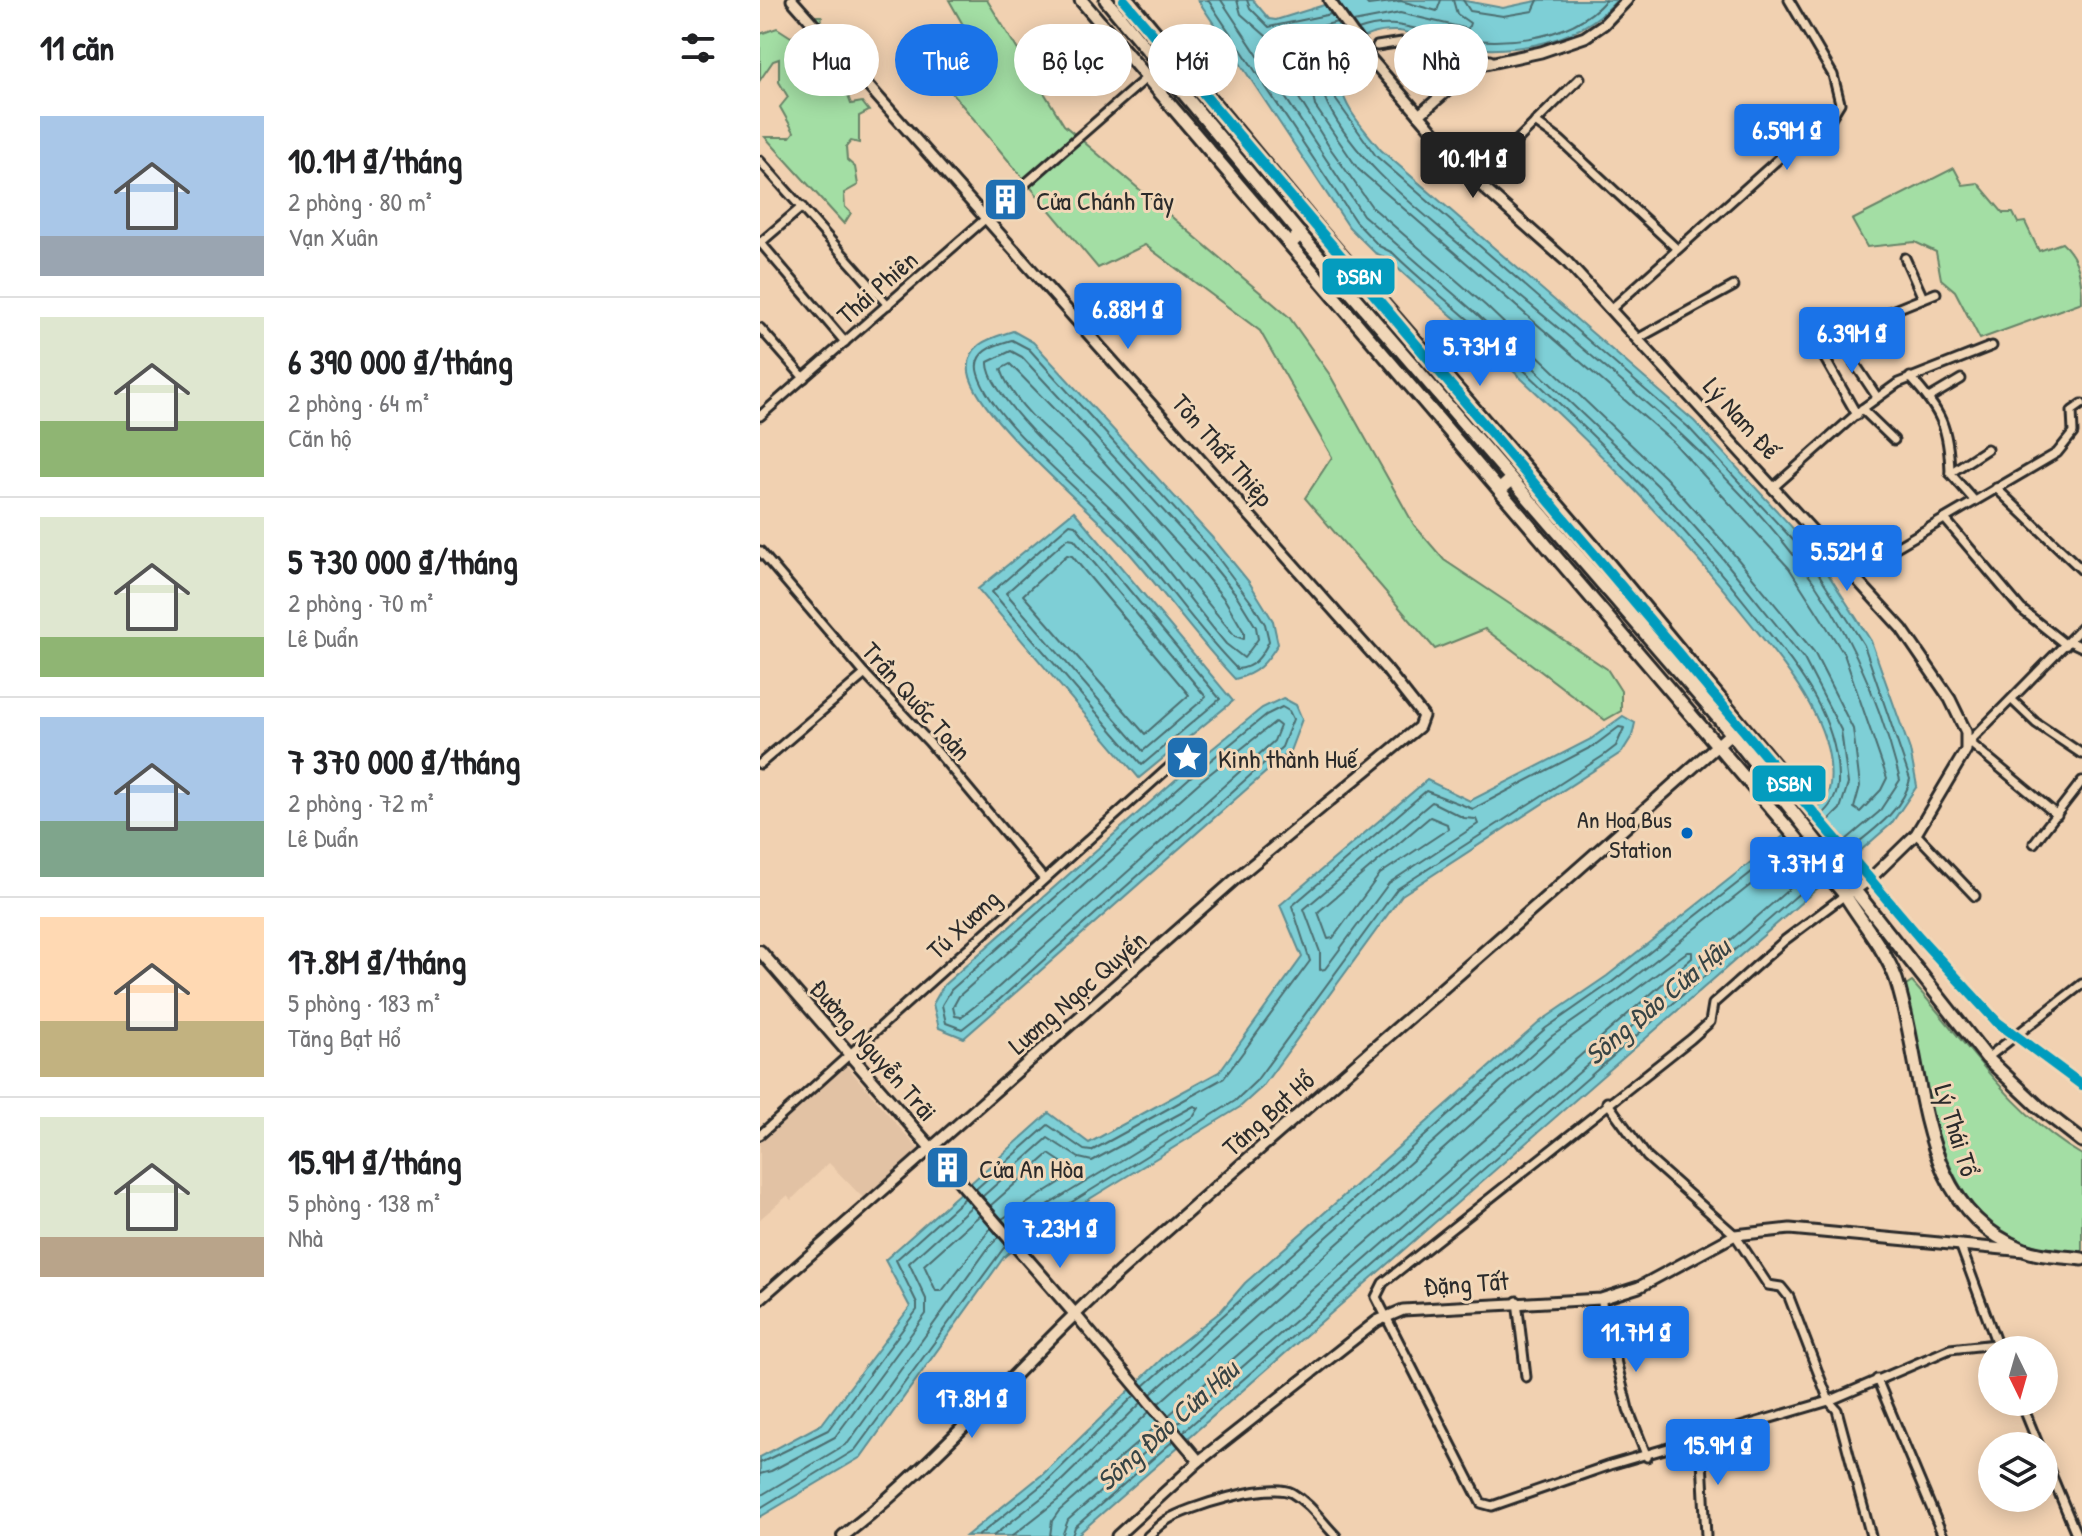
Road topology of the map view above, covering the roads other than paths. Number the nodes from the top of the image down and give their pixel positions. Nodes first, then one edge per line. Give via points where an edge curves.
1 (792, 0) edge
2 (1081, 0) edge
3 (1106, 0) edge
4 (1131, 0) edge
5 (1329, 0) edge
6 (1627, 0) edge
7 (1789, 0) edge
8 (1378, 46) edge
9 (1148, 50) edge
10 (1490, 60) junction
11 (1148, 75) edge
12 (1148, 77) edge
13 (1580, 78) dead end
14 (1166, 96) edge
15 (1186, 96) edge
16 (1419, 115) junction
17 (1535, 122) junction
18 (760, 161) edge
19 (1476, 181) junction
20 (802, 207) junction
21 (987, 217) junction
22 (1300, 234) junction
23 (760, 243) edge
24 (1290, 244) junction
25 (1677, 249) junction
26 (1905, 258) dead end
27 (1734, 286) dead end
28 (1936, 293) dead end
29 (1923, 298) junction
30 (888, 305) junction
31 (1610, 310) junction
32 (760, 328) edge
33 (1835, 334) junction
34 (1639, 338) junction
35 (845, 342) junction
36 (1992, 346) dead end
37 (1910, 377) junction
38 (804, 378) junction
39 (1961, 379) dead end
40 (1877, 397) junction
41 (1929, 398) junction
42 (2082, 404) edge
43 (762, 412) edge
44 (1860, 412) junction
45 (1894, 440) dead end
46 (1987, 449) dead end
47 (1950, 473) junction
48 (1506, 485) junction
49 (1775, 486) junction
50 (1996, 488) junction
51 (1973, 499) junction
52 (1945, 519) junction
53 (760, 551) edge
54 (2082, 570) edge
55 (1852, 573) junction
56 (2082, 627) edge
57 (2068, 643) junction
58 (2082, 647) edge
59 (865, 674) junction
60 (2012, 700) junction
61 (1423, 718) joint
62 (1731, 733) junction
63 (1969, 742) junction
64 (1195, 744) dead end
65 (1716, 746) junction
66 (2082, 754) edge
67 (760, 764) edge
68 (2082, 781) edge
69 (1803, 796) dead end
70 (2057, 815) junction
71 (1916, 834) junction
72 (2034, 843) dead end
73 (1043, 878) junction
74 (1849, 890) junction
75 (1975, 896) dead end
76 (760, 951) edge
77 (1914, 968) junction
78 (1895, 977) junction
79 (2082, 984) edge
80 (850, 1055) junction
81 (1987, 1058) junction
82 (1607, 1102) junction
83 (760, 1135) edge
84 (2082, 1141) edge
85 (932, 1150) junction
86 (1735, 1235) junction
87 (1961, 1247) junction
88 (2025, 1251) junction
89 (2082, 1259) edge
90 (760, 1299) edge
91 (1601, 1299) junction
92 (1517, 1301) junction
93 (1074, 1313) junction
94 (1386, 1316) junction
95 (1993, 1336) edge
96 (1978, 1348) edge
97 (1526, 1377) dead end
98 (1877, 1379) junction
99 (1829, 1401) junction
100 (1701, 1440) junction
101 (1647, 1457) junction
102 (1199, 1461) junction
103 (2058, 1491) edge
104 (1324, 1525) junction
105 (843, 1536) edge
106 (1117, 1536) edge
107 (1148, 1536) edge
108 (1320, 1536) edge
109 (1336, 1536) edge
110 (1706, 1536) edge
111 (1871, 1536) edge
112 (1943, 1536) edge
113 (2077, 1536) edge

1 - 21 street, Tôn Thất Thiệp
2 - 11 main road
3 - 9 main road
4 - 69 street
5 - 16 street, Lý Nam Đế
6 - 10 street via 1585,37 1541,52
7 - 25 street via 1833,75 1840,103 1829,121
8 - 10 street via 1402,42
10 - 16 street via 1461,77
12 - 21 street, Thái Phiên
13 - 17 street
14 - 24 main road
15 - 22 main road
16 - 19 street, Lý Nam Đế
17 - 19 street
17 - 25 street
18 - 20 street
19 - 31 street, Lý Nam Đế via 1566,261
20 - 23 street
20 - 30 street
21 - 30 street, Thái Phiên
21 - 61 street, Tôn Thất Thiệp via 1422,710
22 - 24 highway
22 - 48 main road
23 - 35 street
24 - 48 main road
25 - 31 street
26 - 29 street
27 - 34 street
28 - 29 street
29 - 33 street
30 - 35 street, Thái Phiên
31 - 34 street, Lý Nam Đế
32 - 38 street
33 - 40 street
33 - 44 street via 1820,350
34 - 49 street, Lý Nam Đế
35 - 38 street, Thái Phiên
36 - 37 street
37 - 40 street
37 - 41 street
38 - 43 street, Thái Phiên
39 - 41 street
40 - 44 street
41 - 47 street via 1946,424
42 - 50 street via 2072,411 2073,433 2064,447
44 - 45 street
44 - 49 street
46 - 47 street
47 - 51 street
48 - 62 main road
48 - 65 main road
49 - 55 street, Lý Nam Đế
50 - 51 street
50 - 54 street
51 - 52 street
52 - 55 street
52 - 57 street via 2021,609
53 - 59 street, Trần Quốc Toản
55 - 63 street, Lý Nam Đế via 1931,668
56 - 57 street
57 - 58 street
57 - 60 street
59 - 67 street
59 - 73 street, Trần Quốc Toản
60 - 63 street
60 - 66 street
61 - 85 street, Lương Ngọc Quyến via 1419,727 1240,875
62 - 65 main road, Tăng Bạt Hổ
62 - 74 main road
63 - 70 street
63 - 71 street
64 - 73 street, Tú Xương
65 - 74 main road
65 - 93 main road, Tăng Bạt Hổ
68 - 70 street
70 - 72 street
71 - 74 street
71 - 75 street
73 - 80 street, Tú Xương
74 - 77 main road, Lý Thái Tổ
74 - 78 main road, Lý Thái Tổ
74 - 82 street via 1713,1004 1710,1022 1691,1039
76 - 80 main road, Đường Nguyễn Trãi
77 - 78 main road
77 - 81 main road, Lý Thái Tổ
78 - 88 main road, Lý Thái Tổ via 1946,1181 1969,1216
79 - 81 street
80 - 83 street, Tú Xương
80 - 85 main road, Đường Nguyễn Trãi
81 - 84 main road, Lý Thái Tổ
82 - 86 street via 1647,1157
82 - 94 street via 1383,1283 1376,1297
85 - 90 street, Lương Ngọc Quyến
85 - 93 main road, Đường Nguyễn Trãi
86 - 87 street, Đặng Tất via 1790,1229
86 - 91 street, Đặng Tất via 1639,1287
86 - 99 street via 1768,1285 1781,1287 1789,1297
87 - 88 street, Đặng Tất
87 - 95 street
88 - 89 main road, Lý Thái Tổ
91 - 92 street, Đặng Tất
91 - 101 street via 1628,1409
92 - 94 street, Đặng Tất via 1424,1307
92 - 97 street
93 - 102 street
93 - 105 main road, Tăng Bạt Hổ via 907,1483
94 - 101 street via 1481,1503 1500,1505
94 - 102 street, Đặng Tất
96 - 98 street via 1950,1349
98 - 99 street
98 - 112 street
99 - 100 street
99 - 111 street via 1837,1410
100 - 101 street
100 - 110 street
102 - 106 street, Đặng Tất
103 - 113 street
104 - 107 street via 1290,1491 1274,1491 1198,1507 1167,1520
104 - 108 street
104 - 109 street

